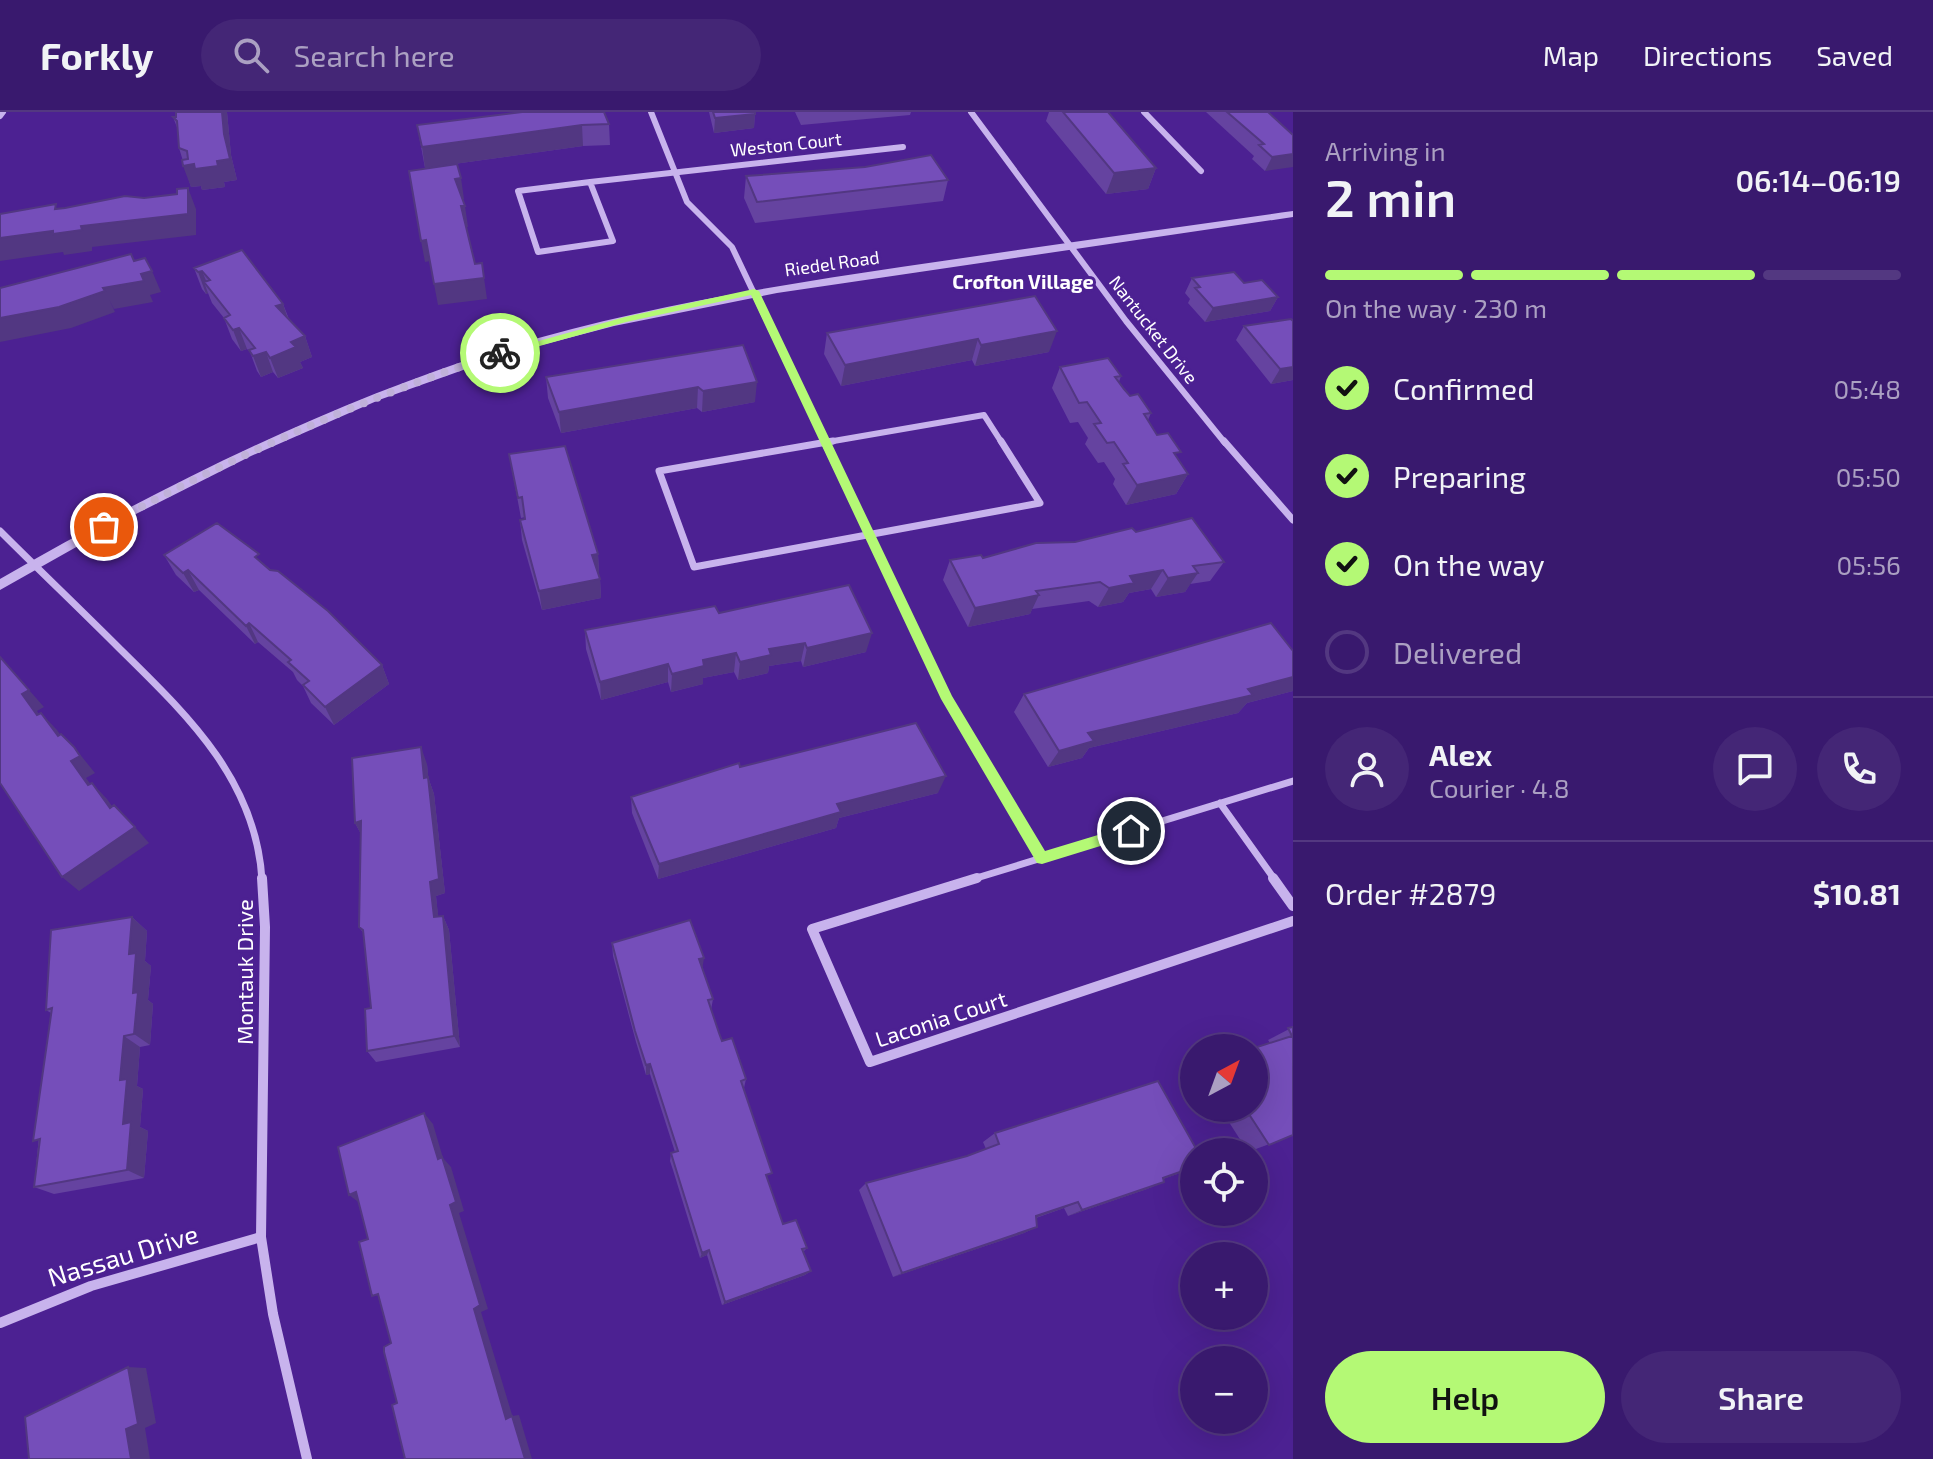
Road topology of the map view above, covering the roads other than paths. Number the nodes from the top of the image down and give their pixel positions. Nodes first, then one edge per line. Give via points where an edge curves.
1 (651, 112) edge
2 (971, 112) edge
3 (1144, 112) edge
4 (903, 147) dead end
5 (672, 171) junction
6 (1201, 171) dead end
7 (590, 181) junction
8 (1293, 214) edge
9 (1069, 246) junction
10 (754, 291) junction
11 (827, 442) junction
12 (1293, 520) edge
13 (0, 531) edge
14 (869, 534) junction
15 (33, 565) junction
16 (0, 585) edge
17 (1293, 781) edge
18 (1220, 803) junction
19 (1042, 858) junction
20 (1293, 906) edge
21 (1293, 921) edge
22 (261, 1237) junction
23 (0, 1323) edge
24 (307, 1459) edge

1 - 5 street
2 - 9 street, Nantucket Drive
3 - 6 street
4 - 5 street, Weston Court
5 - 7 street, Weston Court
5 - 10 street via 687,202 732,247
7 - 7 street, Weston Court via 518,191 538,252 613,241
8 - 9 street, Riedel Road
9 - 10 street, Riedel Road
9 - 12 street, Nantucket Drive via 1221,439
10 - 11 street
10 - 15 street, Riedel Road via 610,323 420,380 255,449
11 - 14 street
11 - 14 street via 984,415 1040,503
11 - 14 street via 659,471 694,567
13 - 15 street, Montauk Drive
14 - 19 street via 947,699
15 - 16 street, Riedel Road
15 - 22 street, Montauk Drive via 192,720 224,763 252,820 265,927
17 - 18 street, Laconia Court
18 - 19 street, Laconia Court
18 - 20 street
19 - 21 street, Laconia Court via 812,929 870,1062
22 - 23 street, Nassau Drive via 91,1286
22 - 24 street, Montauk Drive

